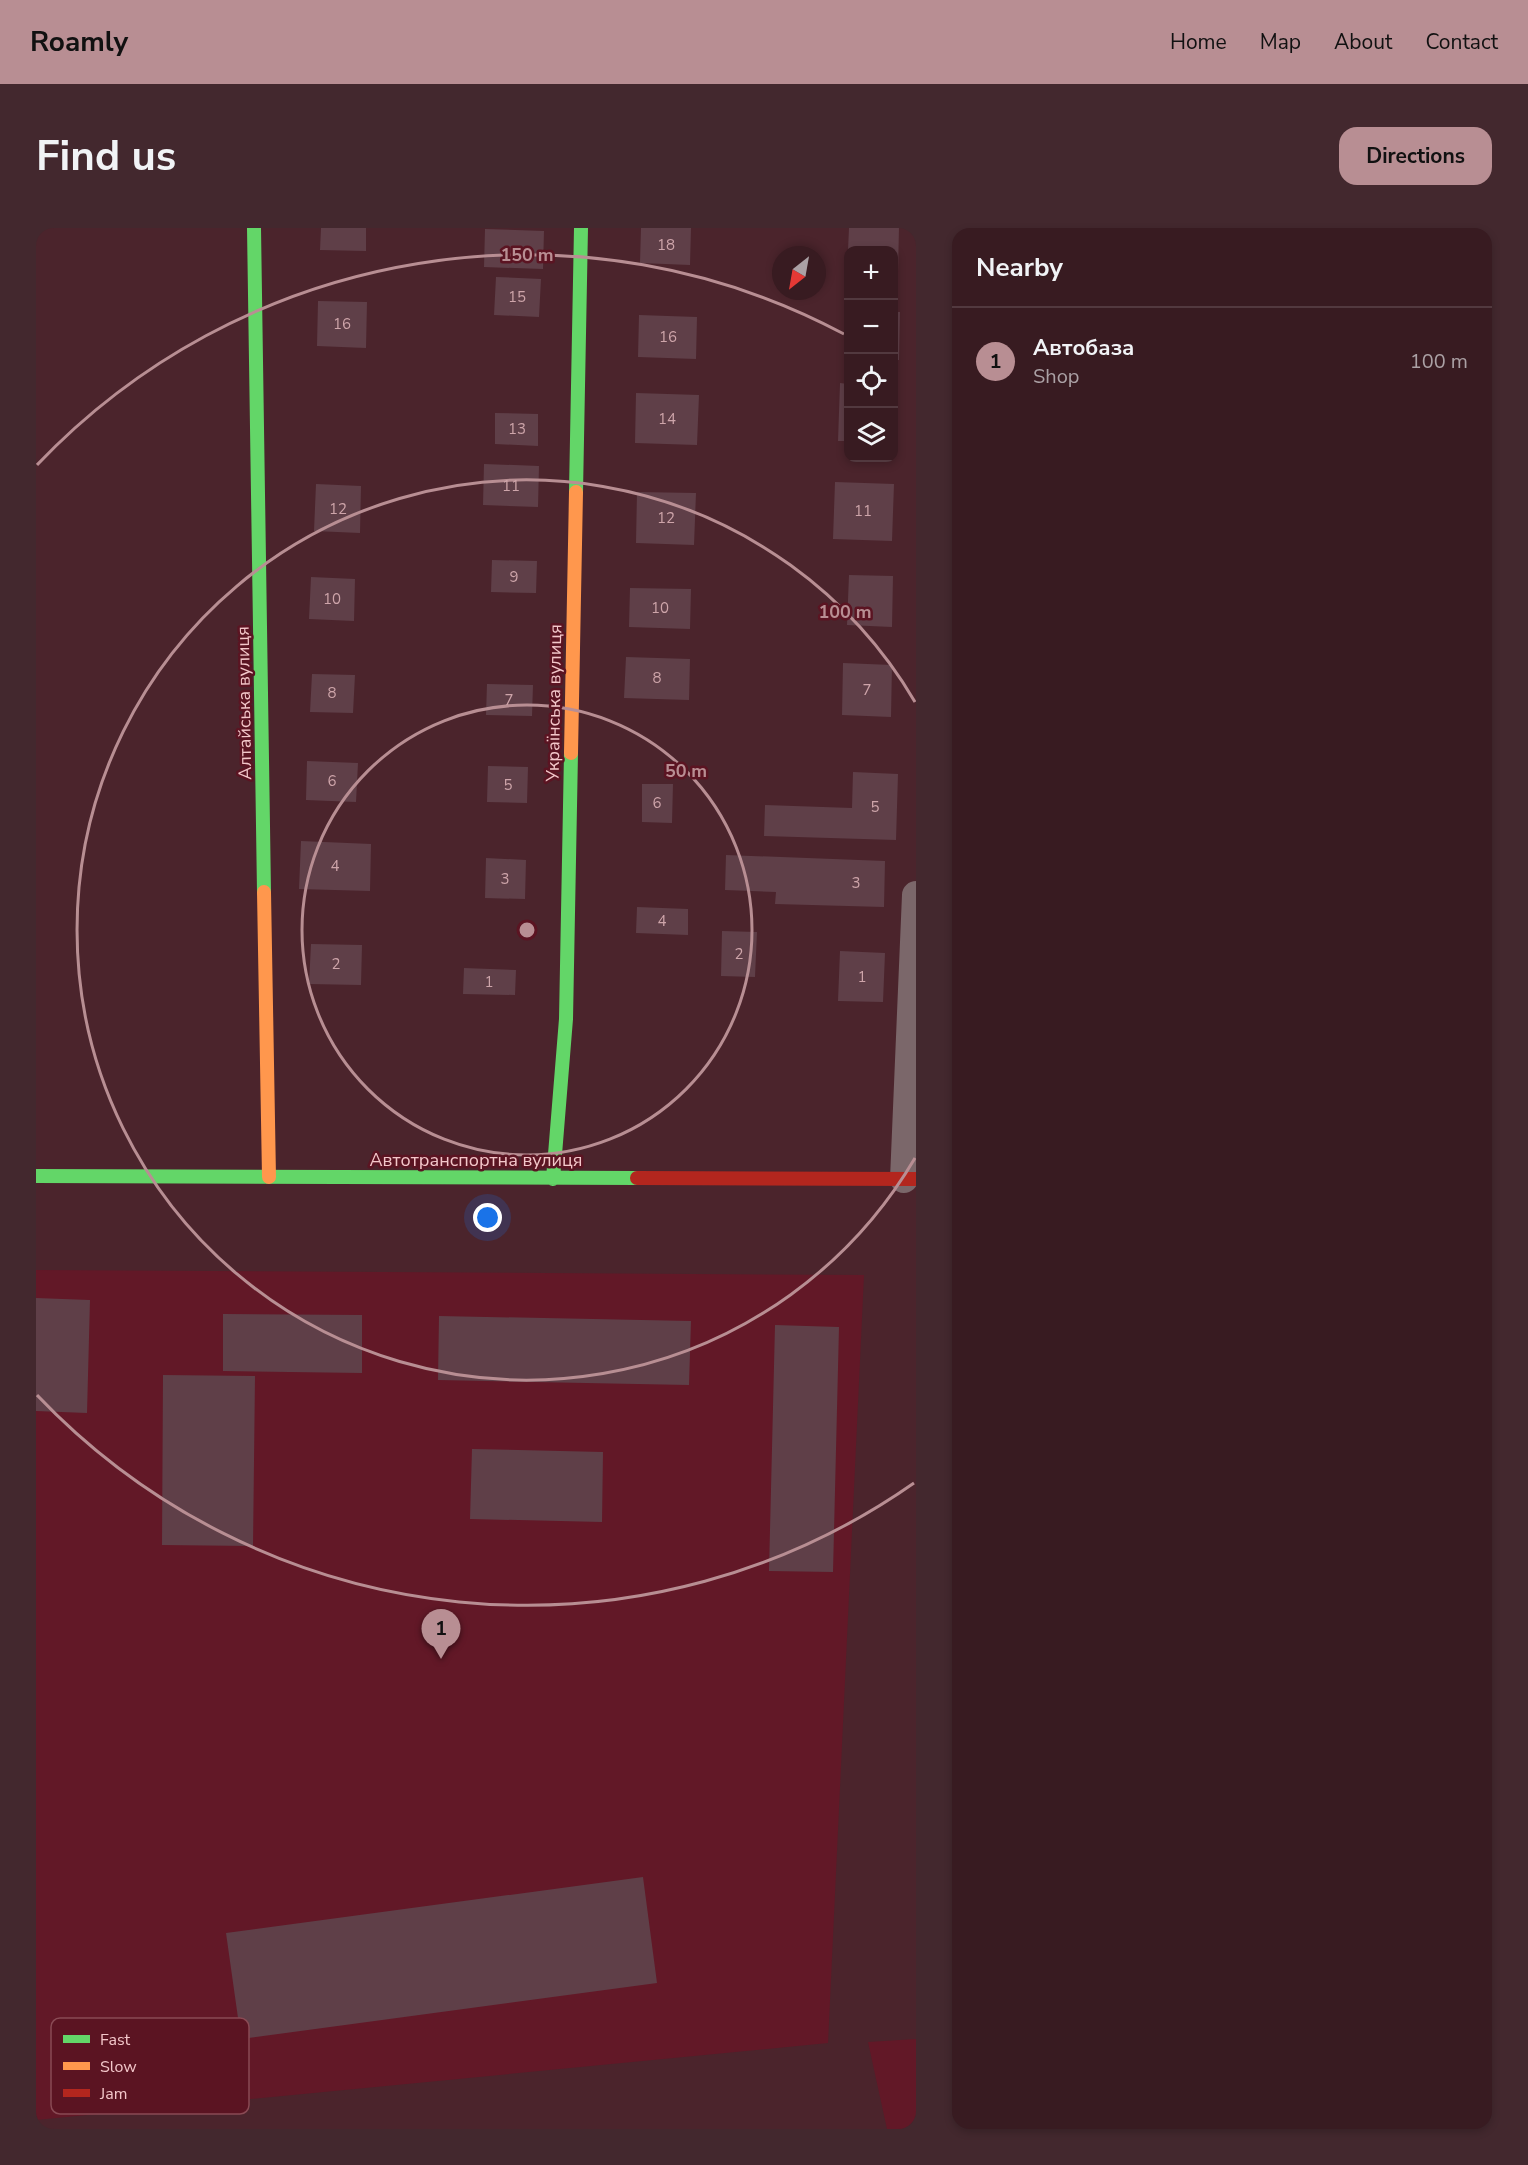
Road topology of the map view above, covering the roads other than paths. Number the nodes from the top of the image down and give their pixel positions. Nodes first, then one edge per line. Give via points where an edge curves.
1 (254, 228) edge
2 (581, 228) edge
3 (916, 895) edge
4 (36, 1176) edge
5 (269, 1177) junction
6 (553, 1179) junction
7 (910, 1179) edge

1 - 5 street, Алтайська вулиця
2 - 6 street, Українська вулиця via 566,1019
3 - 7 street
4 - 5 street, Автотранспортна вулиця
5 - 6 street, Автотранспортна вулиця
6 - 7 street, Автотранспортна вулиця

